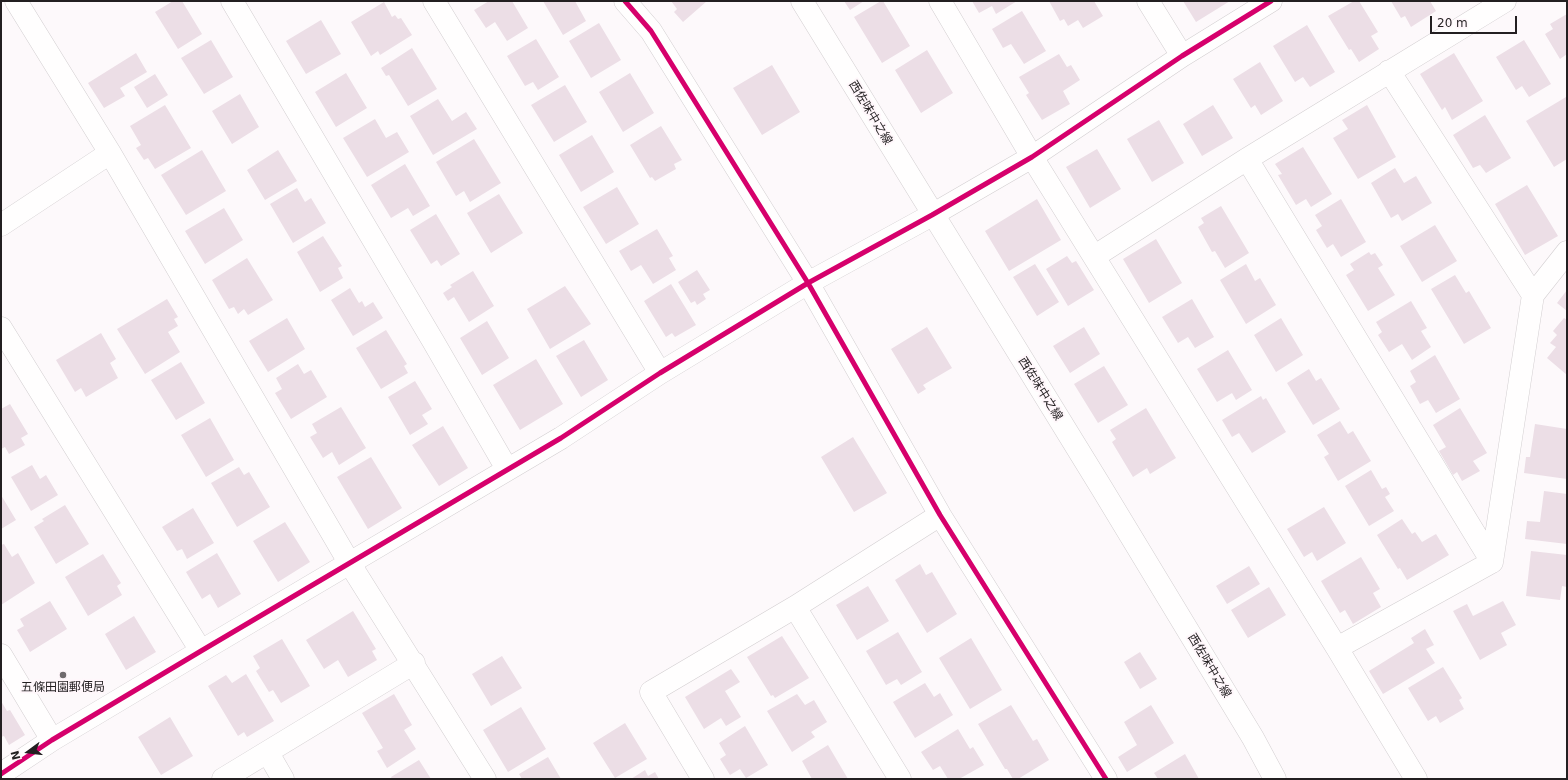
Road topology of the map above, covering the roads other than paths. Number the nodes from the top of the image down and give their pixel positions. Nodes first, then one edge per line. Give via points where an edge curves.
1 (16, 1) edge
2 (232, 1) edge
3 (434, 1) edge
4 (625, 1) edge
5 (802, 1) edge
6 (940, 1) edge
7 (1148, 1) edge
8 (1271, 1) edge
9 (1505, 1) edge
10 (1182, 56) junction
11 (1389, 71) junction
12 (110, 153) junction
13 (1032, 157) junction
14 (1247, 159) junction
15 (932, 215) junction
16 (1, 225) edge
17 (1567, 252) edge
18 (1095, 256) junction
19 (808, 283) junction
20 (1532, 295) junction
21 (1, 328) edge
22 (660, 373) junction
23 (507, 469) junction
24 (940, 515) junction
25 (1492, 562) junction
26 (350, 564) junction
27 (795, 607) junction
28 (1337, 648) junction
29 (201, 651) junction
30 (1, 655) edge
31 (414, 663) junction
32 (52, 740) junction
33 (268, 753) junction
34 (1, 774) edge
35 (223, 779) edge
36 (283, 779) edge
37 (485, 779) edge
38 (703, 779) edge
39 (900, 779) edge
40 (1106, 779) edge
41 (1275, 779) edge
42 (1416, 779) edge

1 - 12 street
2 - 23 street
3 - 22 street
4 - 19 street via 651,31
5 - 15 street, 西佐味中之線
6 - 13 street
7 - 10 street
8 - 10 street
9 - 11 street
10 - 13 street
11 - 14 street
11 - 20 street
12 - 16 street
12 - 26 street
13 - 15 street
13 - 18 street
14 - 18 street
14 - 25 street
15 - 19 street
15 - 41 street, 西佐味中之線 via 1105,494
17 - 20 street
18 - 28 street
19 - 22 street
19 - 24 street
20 - 25 street
21 - 29 street
22 - 23 street via 561,438
23 - 26 street
24 - 27 street
24 - 40 street
25 - 28 street
26 - 29 street
26 - 31 street
27 - 38 street via 651,692
27 - 39 street
28 - 42 street
29 - 32 street
30 - 32 street
31 - 33 street
31 - 37 street
32 - 34 street
33 - 35 street
33 - 36 street

